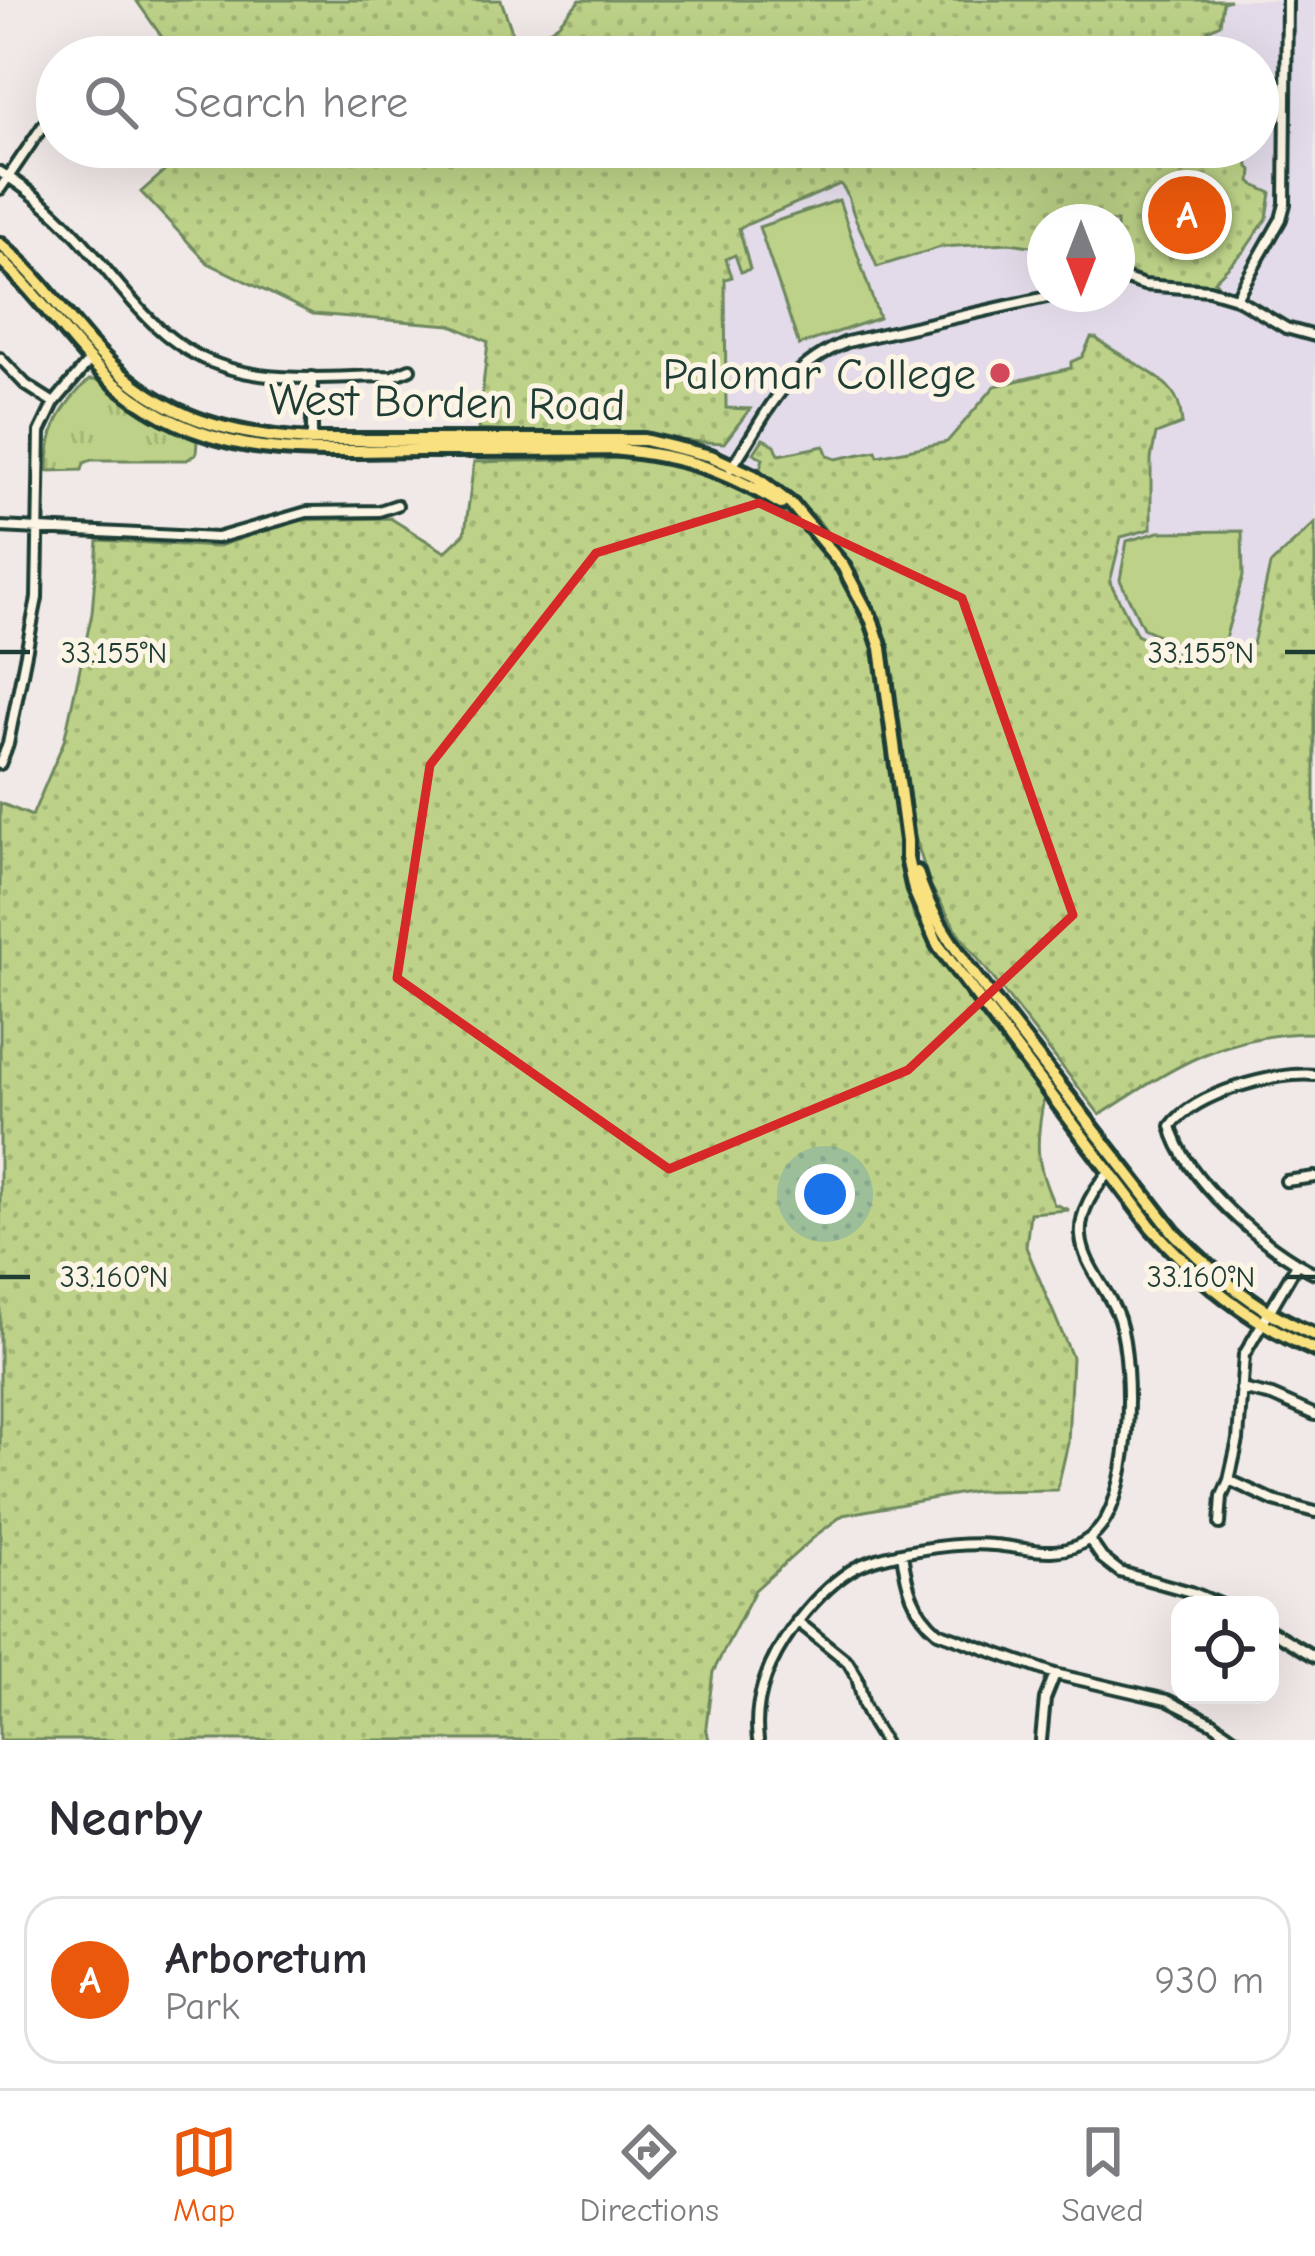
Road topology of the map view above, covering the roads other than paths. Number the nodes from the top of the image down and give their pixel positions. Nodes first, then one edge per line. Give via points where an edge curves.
1 (1287, 0) edge
2 (36, 132) edge
3 (4, 174) edge
4 (0, 190) edge
5 (0, 244) edge
6 (0, 259) edge
7 (1135, 283) edge
8 (1236, 298) junction
9 (1027, 301) edge
10 (1315, 336) edge
11 (94, 356) junction
12 (0, 358) edge
13 (410, 369) dead end
14 (313, 376) junction
15 (54, 403) junction
16 (312, 445) junction
17 (730, 469) junction
18 (397, 506) dead end
19 (0, 527) edge
20 (37, 529) junction
21 (0, 764) edge
22 (1315, 1075) edge
23 (1115, 1169) junction
24 (1315, 1177) edge
25 (1286, 1181) dead end
26 (1297, 1264) junction
27 (1315, 1273) edge
28 (1266, 1319) junction
29 (1315, 1335) edge
30 (1315, 1350) edge
31 (1241, 1389) junction
32 (1315, 1415) edge
33 (1229, 1480) junction
34 (1315, 1512) edge
35 (1220, 1523) dead end
36 (1089, 1540) junction
37 (902, 1554) junction
38 (1201, 1596) edge
39 (797, 1622) junction
40 (1279, 1635) edge
41 (1315, 1657) edge
42 (1055, 1674) junction
43 (758, 1740) edge
44 (883, 1740) edge
45 (1041, 1740) edge
46 (1237, 1740) edge

1 - 8 street via 1285,204
2 - 3 street
3 - 4 street
3 - 14 street via 58,217 178,344 237,370
5 - 11 main road, West Borden Road
6 - 11 main road, West Borden Road
7 - 8 street
8 - 10 street
9 - 17 street via 822,352 781,391
11 - 15 street
11 - 16 main road, West Borden Road via 134,398 199,433 247,446
12 - 15 street
13 - 14 street
14 - 16 street
15 - 20 street via 37,447
16 - 17 main road, West Borden Road via 644,440
17 - 23 main road, West Borden Road via 799,515 843,566 872,621 886,675 907,859 938,945
18 - 20 street via 307,512 217,538
19 - 20 street
20 - 21 street via 34,622
22 - 26 street via 1266,1078 1226,1092 1171,1126 1217,1200
23 - 28 main road, West Borden Road via 1183,1262 1227,1300
23 - 36 street via 1082,1215 1081,1236 1121,1326 1128,1420 1111,1515
24 - 25 street
26 - 27 street
26 - 28 street
28 - 29 main road, West Borden Road
28 - 30 main road, West Borden Road
28 - 31 street via 1244,1354
31 - 32 street
31 - 33 street
33 - 34 street
33 - 35 street
36 - 37 street via 1060,1551 969,1543
36 - 38 street via 1120,1572
37 - 39 street via 850,1571
37 - 42 street via 915,1608 938,1632
39 - 43 street via 761,1690
39 - 44 street via 848,1663
40 - 41 street
42 - 45 street
42 - 46 street via 1168,1700

